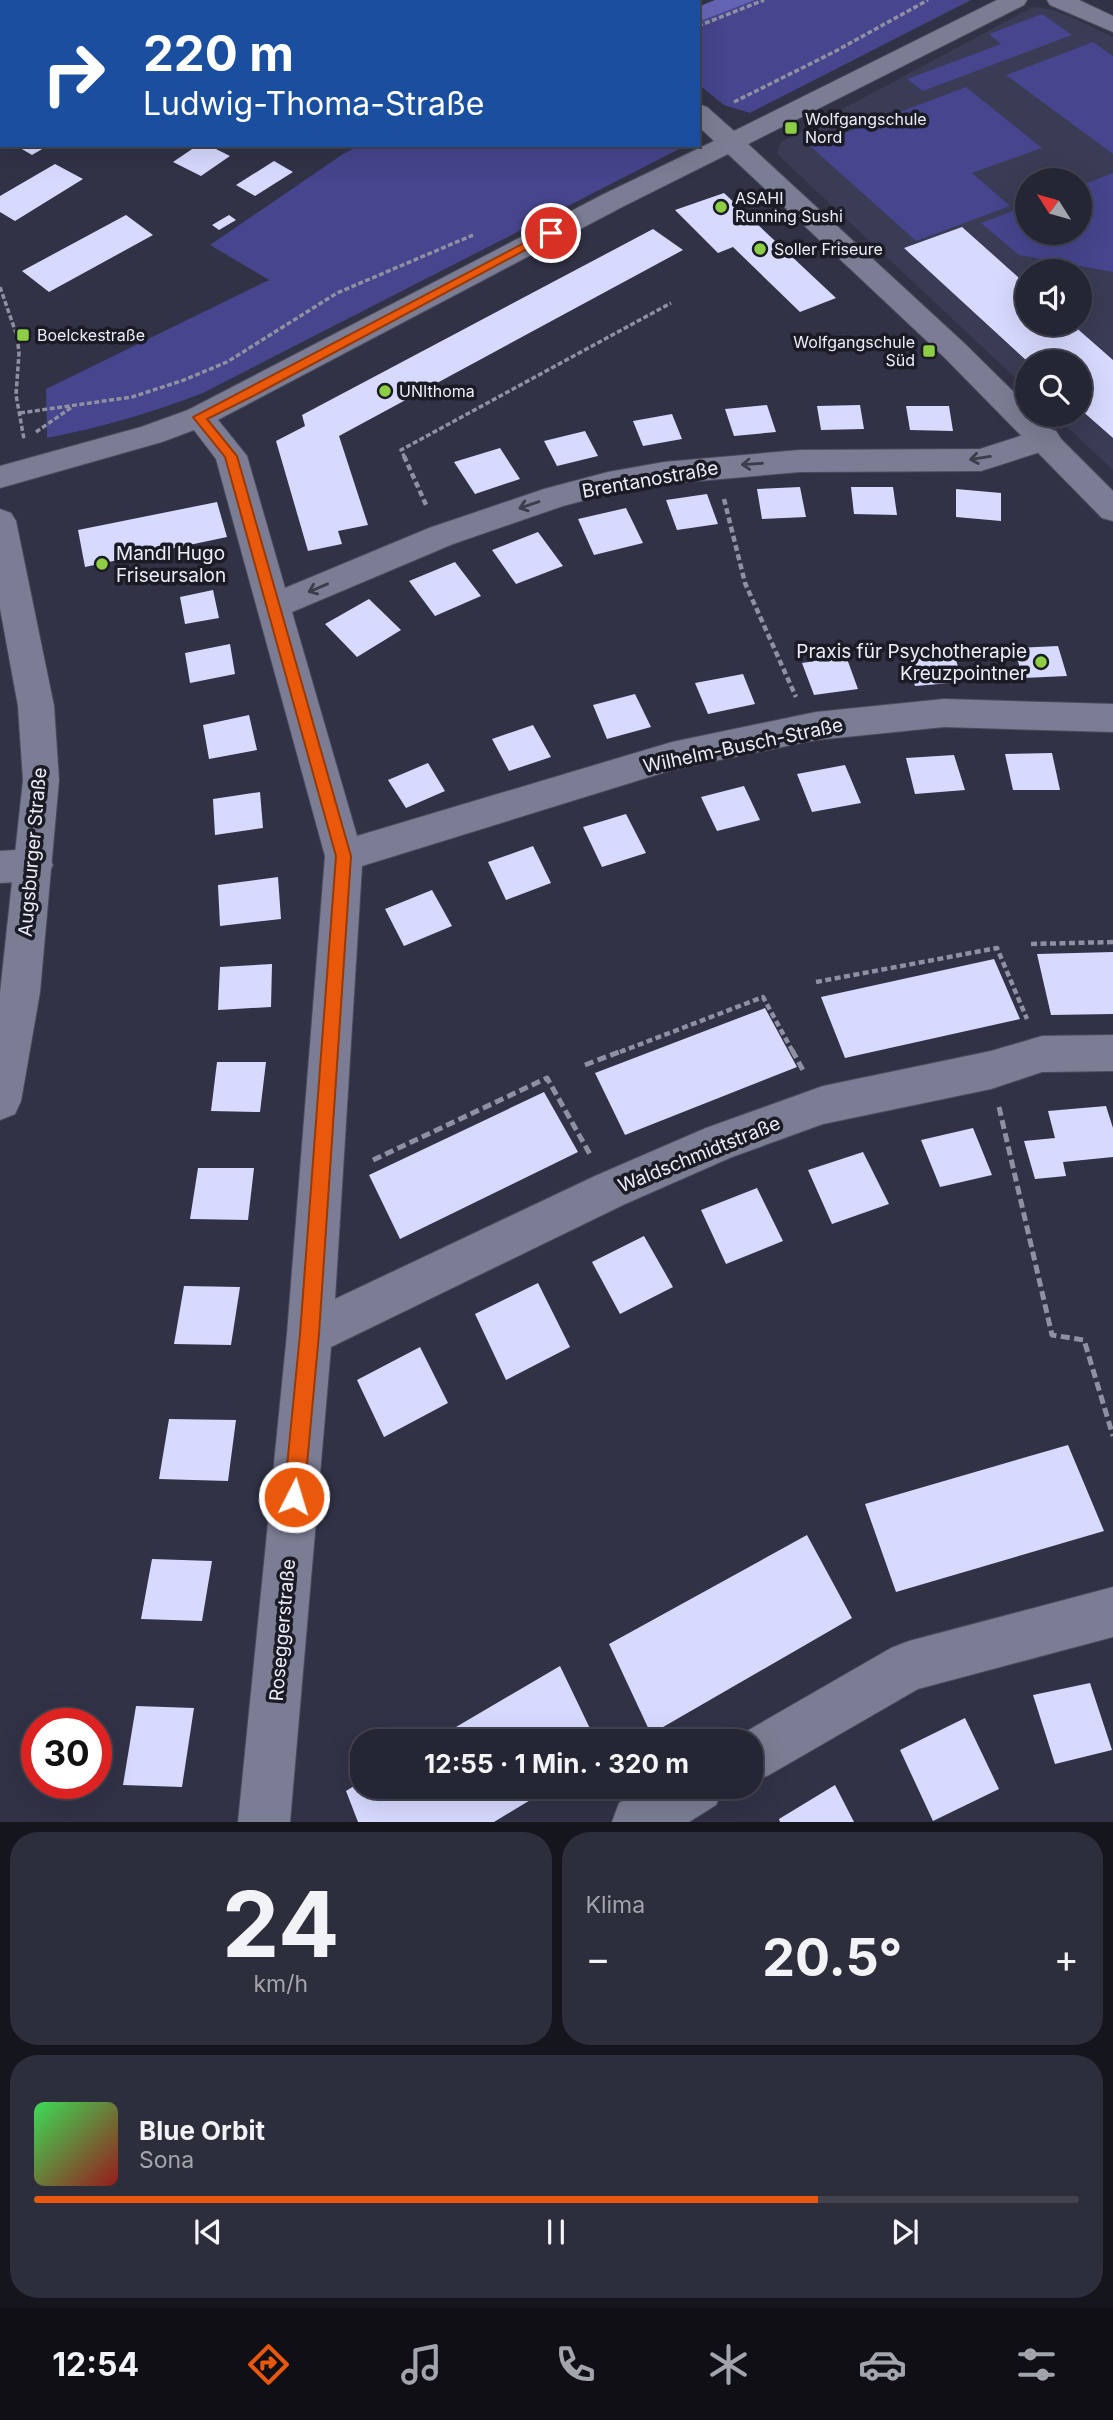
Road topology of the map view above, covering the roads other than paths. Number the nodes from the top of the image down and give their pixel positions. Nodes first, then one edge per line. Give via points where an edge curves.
1 (1014, 0) edge
2 (1059, 0) edge
3 (1113, 25) edge
4 (712, 126) edge
5 (675, 147) edge
6 (199, 417) junction
7 (1045, 439) junction
8 (0, 477) edge
9 (1113, 509) edge
10 (0, 521) edge
11 (272, 607) junction
12 (1113, 718) edge
13 (344, 856) junction
14 (17, 867) edge
15 (1113, 1053) edge
16 (0, 1101) edge
17 (310, 1334) junction
18 (1113, 1612) edge
19 (763, 1750) edge
20 (677, 1799) edge
21 (264, 1822) edge
22 (638, 1822) edge

1 - 4 street via 915,52
2 - 3 street
4 - 7 street
5 - 6 street
6 - 8 street
6 - 11 street, Roseggerstraße via 231,456
7 - 9 street
7 -> 11 street, Brentanostraße via 981,460 800,460 608,483 441,536
10 - 14 street, Augsburger Straße via 36,706 41,780
11 - 13 street, Roseggerstraße
12 - 13 street, Wilhelm-Busch-Straße via 944,713 810,728 672,756
13 - 17 street, Roseggerstraße
14 - 16 street, Augsburger Straße via 20,992
15 - 17 street, Waldschmidtstraße via 1042,1054 991,1070 823,1105 610,1190
17 - 21 street, Roseggerstraße
18 - 19 street via 909,1666
20 - 22 street

